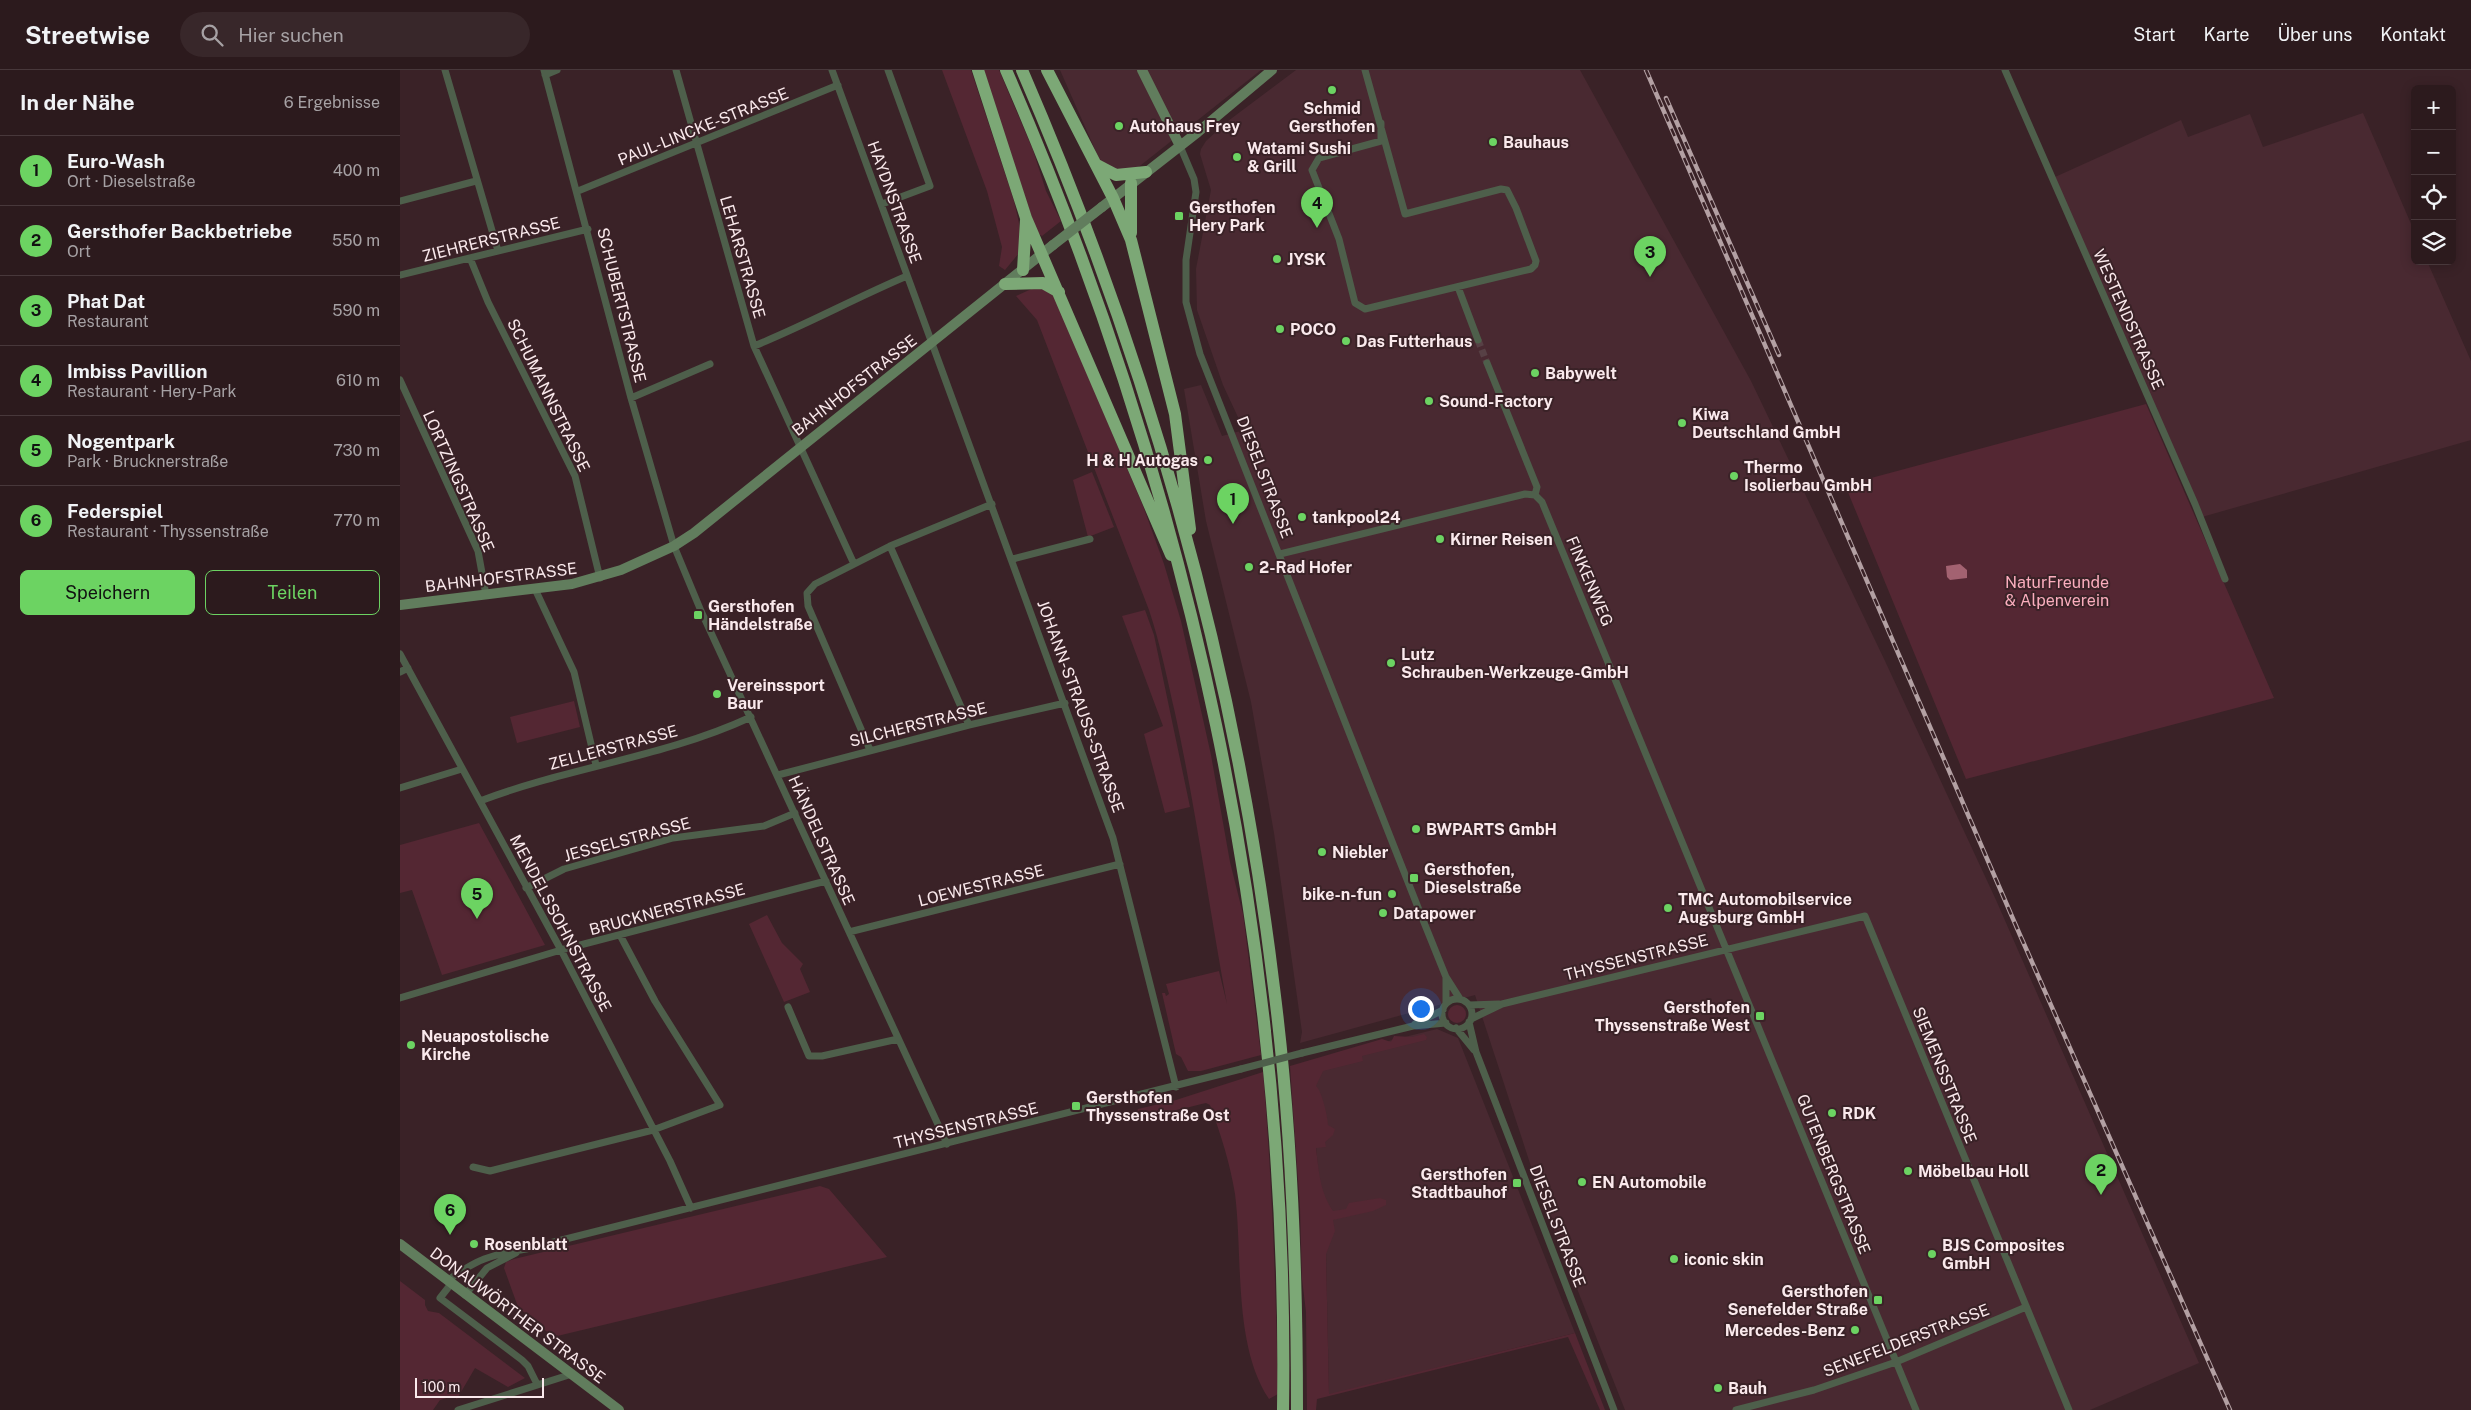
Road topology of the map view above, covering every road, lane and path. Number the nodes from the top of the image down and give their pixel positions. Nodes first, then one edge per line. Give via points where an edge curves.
1 (445, 70) edge
2 (557, 70) edge
3 (676, 70) edge
4 (832, 70) edge
5 (888, 70) edge
6 (978, 70) edge
7 (1006, 70) edge
8 (1022, 70) edge
9 (1047, 70) edge
10 (1142, 70) edge
11 (1272, 70) edge
12 (1364, 70) edge
13 (2005, 70) edge
14 (545, 72) edge
15 (838, 85) junction
16 (1381, 123) junction
17 (696, 144) junction
18 (1180, 146) junction
19 (1097, 166) junction
20 (1146, 172) junction
21 (476, 181) junction
22 (1131, 184) junction
23 (578, 191) junction
24 (1113, 198) junction
25 (400, 200) edge
26 (882, 204) junction
27 (1026, 218) junction
28 (588, 229) junction
29 (1131, 240) junction
30 (498, 251) junction
31 (1043, 254) junction
32 (470, 258) junction
33 (1023, 270) junction
34 (400, 275) edge
35 (907, 276) junction
36 (1005, 284) junction
37 (1458, 287) junction
38 (1059, 292) junction
39 (1478, 340) tunnel mouth
40 (931, 343) junction
41 (754, 346) junction
42 (1487, 363) tunnel mouth
43 (710, 364) dead end
44 (400, 380) edge
45 (631, 398) junction
46 (801, 446) junction
47 (1535, 495) junction
48 (992, 504) junction
49 (1090, 539) dead end
50 (674, 546) junction
51 (890, 546) junction
52 (1280, 554) junction
53 (1013, 559) junction
54 (1193, 559) junction
55 (854, 564) junction
56 (600, 578) junction
57 (2225, 579) dead end
58 (535, 589) junction
59 (1187, 594) junction
60 (486, 595) junction
61 (400, 605) edge
62 (400, 654) edge
63 (408, 668) junction
64 (400, 672) edge
65 (1065, 703) junction
66 (751, 717) junction
67 (969, 725) junction
68 (870, 750) junction
69 (596, 765) junction
70 (462, 769) junction
71 (778, 775) junction
72 (400, 788) edge
73 (480, 801) junction
74 (795, 813) junction
75 (1120, 864) junction
76 (826, 881) junction
77 (526, 888) junction
78 (1865, 916) joint
79 (848, 932) junction
80 (620, 935) junction
81 (1726, 949) junction
82 (561, 950) junction
83 (1446, 977) junction
84 (400, 998) edge
85 (1460, 999) junction
86 (1502, 1004) junction
87 (1469, 1005) junction
88 (1444, 1006) junction
89 (788, 1007) dead end
90 (1470, 1021) junction
91 (1446, 1024) junction
92 (1413, 1026) junction
93 (1456, 1028) junction
94 (898, 1039) junction
95 (1476, 1052) junction
96 (1176, 1087) junction
97 (653, 1130) junction
98 (947, 1144) junction
99 (473, 1167) dead end
100 (691, 1208) junction
101 (400, 1244) edge
102 (526, 1249) junction
103 (449, 1282) junction
104 (465, 1294) junction
105 (2026, 1307) junction
106 (1896, 1362) junction
107 (572, 1374) junction
108 (537, 1384) junction
109 (458, 1410) edge
110 (619, 1410) edge
111 (1283, 1410) edge
112 (1297, 1410) edge
113 (1614, 1410) edge
114 (1736, 1410) edge
115 (1916, 1410) edge
116 (2069, 1410) edge

1 - 21 street
2 - 14 street
3 - 17 street, LEHARSTRASSE
4 - 15 street, HAYDNSTRASSE
5 - 26 street via 930,186
6 - 27 highway
7 - 59 highway via 1058,192 1114,344 1155,475
8 - 54 highway via 1115,306
9 - 19 highway
10 - 18 main road
11 - 18 main road, BAHNHOFSTRASSE
12 - 16 street
13 - 57 street, WESTENDSTRASSE
14 - 23 street, SCHUBERTSTRASSE
15 - 17 street, PAUL-LINCKE-STRASSE
15 - 26 street, HAYDNSTRASSE
16 - 37 street via 1380,141 1319,158 1313,166 1313,174 1339,239 1355,303 1365,309
16 - 37 street via 1405,214 1501,189 1511,195 1535,265 1531,269
17 - 23 street, PAUL-LINCKE-STRASSE
17 - 41 street, LEHARSTRASSE
18 - 20 main road, BAHNHOFSTRASSE
18 - 52 street, DIESELSTRASSE via 1196,192 1185,280 1192,328
19 - 20 highway via 1116,175
19 - 24 highway
20 - 22 main road, BAHNHOFSTRASSE
21 - 25 street
21 - 30 street
22 - 24 main road, BAHNHOFSTRASSE
22 - 29 highway
23 - 28 street, SCHUBERTSTRASSE
24 - 29 highway
24 - 31 main road, BAHNHOFSTRASSE, bridge
26 - 35 street, HAYDNSTRASSE
27 - 31 highway
27 - 33 highway
28 - 30 street, ZIEHRERSTRASSE
28 - 45 street, SCHUBERTSTRASSE
29 - 54 highway via 1180,435
30 - 32 street, ZIEHRERSTRASSE
31 - 33 main road, BAHNHOFSTRASSE
31 - 38 highway
32 - 34 street, ZIEHRERSTRASSE
32 - 56 street, SCHUMANNSTRASSE via 488,302 575,476
33 - 36 main road, BAHNHOFSTRASSE
35 - 40 street, HAYDNSTRASSE
35 - 41 street
36 - 38 highway via 1043,283
36 - 40 main road, BAHNHOFSTRASSE
37 - 39 street
38 - 59 highway
40 - 46 main road, BAHNHOFSTRASSE
40 - 48 street, JOHANN-STRAUSS-STRASSE
41 - 46 street, LEHARSTRASSE
42 - 47 street via 1537,487
43 - 45 street
44 - 60 street, LORTZINGSTRASSE via 478,552
45 - 50 street, SCHUBERTSTRASSE
46 - 50 main road, BAHNHOFSTRASSE
46 - 55 street, LEHARSTRASSE
47 - 52 street via 1516,496
47 - 81 street, FINKENWEG via 1542,502
48 - 51 street
48 - 53 street, JOHANN-STRAUSS-STRASSE
49 - 53 street
50 - 56 main road, BAHNHOFSTRASSE
50 - 66 street, HÄNDELSTRASSE
51 - 55 street
51 - 67 street
52 - 83 street, DIESELSTRASSE
53 - 65 street, JOHANN-STRAUSS-STRASSE
54 - 112 highway via 1246,799 1274,987 1294,1222
55 - 68 street via 812,585 807,593 808,606
56 - 58 main road, BAHNHOFSTRASSE
58 - 60 main road, BAHNHOFSTRASSE
58 - 69 street via 574,672
59 - 111 highway via 1233,809 1264,1024 1279,1216
60 - 61 main road, BAHNHOFSTRASSE
62 - 63 street, MENDELSSOHNSTRASSE
63 - 64 street
63 - 70 street, MENDELSSOHNSTRASSE
65 - 67 street, SILCHERSTRASSE
65 - 75 street, JOHANN-STRAUSS-STRASSE
66 - 69 street, ZELLERSTRASSE via 700,738
66 - 71 street, HÄNDELSTRASSE
67 - 68 street, SILCHERSTRASSE
68 - 71 street, SILCHERSTRASSE
69 - 73 street, ZELLERSTRASSE via 522,785
70 - 72 street
70 - 73 street, MENDELSSOHNSTRASSE
71 - 74 street, HÄNDELSTRASSE
73 - 77 street, MENDELSSOHNSTRASSE
74 - 76 street, HÄNDELSTRASSE
74 - 77 street, JESSELSTRASSE via 764,826 673,838 564,868
75 - 79 street, LOEWESTRASSE
75 - 96 street, JOHANN-STRAUSS-STRASSE
76 - 79 street, HÄNDELSTRASSE
76 - 80 street, BRUCKNERSTRASSE
77 - 82 street, MENDELSSOHNSTRASSE
78 - 81 street, THYSSENSTRASSE
78 - 105 street, SIEMENSSTRASSE
79 - 94 street, HÄNDELSTRASSE
80 - 82 street, BRUCKNERSTRASSE
80 - 97 street via 655,1001 720,1105
81 - 86 street, THYSSENSTRASSE
81 - 106 street, GUTENBERGSTRASSE
82 - 84 street, BRUCKNERSTRASSE
82 - 97 street, MENDELSSOHNSTRASSE
83 - 85 street, DIESELSTRASSE
83 - 88 street, DIESELSTRASSE
85 - 87 street, DIESELSTRASSE
85 - 88 street via 1453,999
86 - 87 street, THYSSENSTRASSE
86 - 90 street, THYSSENSTRASSE
87 - 90 street, DIESELSTRASSE via 1472,1012
88 - 91 street, DIESELSTRASSE via 1442,1017
88 - 92 street, THYSSENSTRASSE
89 - 94 street via 809,1056
90 - 93 street
90 - 95 street, DIESELSTRASSE
91 - 92 street, THYSSENSTRASSE
91 - 93 street, DIESELSTRASSE
92 - 96 street, THYSSENSTRASSE, bridge
93 - 95 street, DIESELSTRASSE
94 - 98 street, HÄNDELSTRASSE
95 - 113 street, DIESELSTRASSE
96 - 98 street, THYSSENSTRASSE
97 - 99 street via 490,1171
97 - 100 street, MENDELSSOHNSTRASSE
98 - 100 street, THYSSENSTRASSE
100 - 102 street, THYSSENSTRASSE
101 - 103 main road, DONAUWÖRTHER STRASSE
102 - 103 street, THYSSENSTRASSE via 480,1259
102 - 104 street, THYSSENSTRASSE via 487,1268
103 - 104 main road, DONAUWÖRTHER STRASSE
103 - 108 street via 440,1298 518,1356 528,1366
104 - 107 main road, DONAUWÖRTHER STRASSE
105 - 106 street, SENEFELDERSTRASSE
105 - 116 street, SIEMENSSTRASSE
106 - 114 street, SENEFELDERSTRASSE via 1814,1390
106 - 115 street, GUTENBERGSTRASSE
107 - 108 street
107 - 110 main road, DONAUWÖRTHER STRASSE
108 - 109 street

